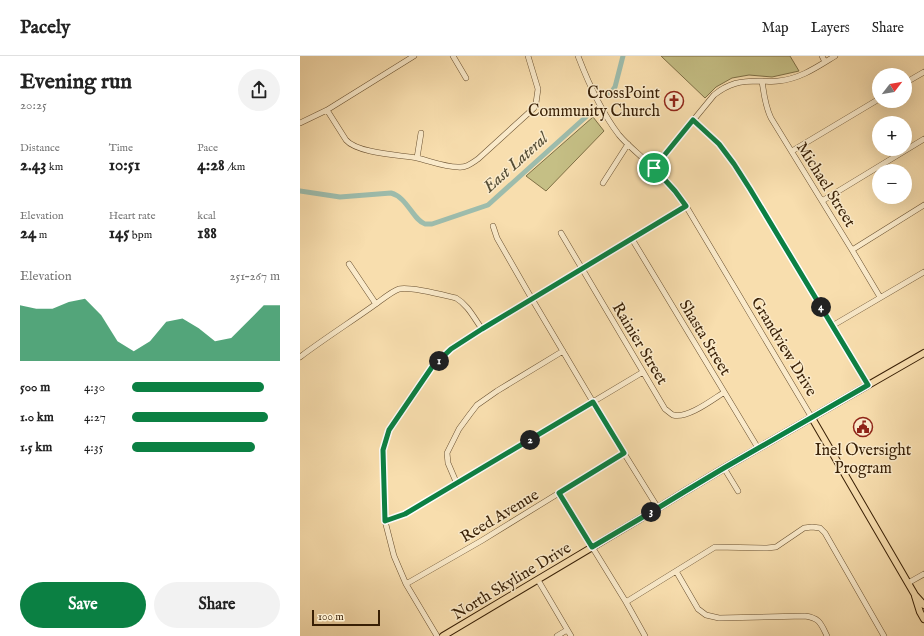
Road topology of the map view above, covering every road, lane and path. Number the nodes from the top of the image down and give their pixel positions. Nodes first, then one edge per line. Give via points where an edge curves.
1 (414, 56) edge
2 (452, 56) edge
3 (528, 56) edge
4 (578, 56) edge
5 (822, 56) edge
6 (835, 56) edge
7 (825, 62) junction
8 (924, 72) edge
9 (466, 78) dead end
10 (912, 79) edge
11 (762, 81) junction
12 (872, 103) edge
13 (327, 110) junction
14 (693, 120) junction
15 (300, 123) edge
16 (420, 134) dead end
17 (924, 139) edge
18 (628, 144) junction
19 (792, 152) junction
20 (417, 158) junction
21 (654, 168) junction
22 (602, 183) dead end
23 (822, 201) junction
24 (924, 205) edge
25 (686, 206) junction
26 (493, 226) dead end
27 (561, 233) dead end
28 (632, 239) junction
29 (852, 250) junction
30 (349, 264) dead end
31 (582, 268) junction
32 (924, 272) edge
33 (880, 298) junction
34 (532, 299) junction
35 (376, 304) junction
36 (832, 326) junction
37 (482, 329) junction
38 (563, 351) junction
39 (924, 353) edge
40 (300, 357) edge
41 (643, 372) junction
42 (868, 385) junction
43 (723, 392) junction
44 (593, 402) junction
45 (812, 418) junction
46 (758, 448) junction
47 (624, 453) junction
48 (724, 468) junction
49 (457, 484) junction
50 (738, 491) dead end
51 (559, 493) junction
52 (658, 508) junction
53 (385, 521) junction
54 (592, 547) junction
55 (676, 571) junction
56 (924, 574) edge
57 (538, 580) junction
58 (908, 583) junction
59 (406, 584) junction
60 (915, 595) junction
61 (626, 602) junction
62 (924, 605) edge
63 (924, 620) edge
64 (567, 630) junction
65 (437, 636) edge
66 (443, 636) edge
67 (557, 636) edge
68 (571, 636) edge
69 (645, 636) edge
70 (827, 636) edge
71 (884, 636) edge

1 - 13 street
2 - 9 street
3 - 20 street via 538,89 534,108 470,164 460,168
4 - 18 street, Grandview Drive via 606,116 619,136
5 - 7 street
6 - 7 street
7 - 11 street via 795,78
8 - 10 street
11 - 14 street via 737,82 727,86 714,95
11 - 19 street, Michael Street via 767,111
12 - 19 street
13 - 15 street
13 - 20 street via 350,144 376,152
14 - 21 street
14 - 36 street via 719,144 734,164
16 - 20 street
17 - 23 street
18 - 21 street, Grandview Drive
18 - 22 street
19 - 23 street, Michael Street
21 - 25 street, Grandview Drive
23 - 29 street, Michael Street
24 - 29 street
25 - 28 street
25 - 45 street, Grandview Drive
26 - 34 street via 497,238
27 - 31 street, Rainier Street
28 - 31 street
28 - 43 street, Shasta Street
29 - 33 street, Michael Street
30 - 35 street
31 - 34 street
31 - 41 street, Rainier Street
32 - 33 street
33 - 36 street
34 - 37 street
34 - 38 street
35 - 37 street via 400,289 456,298 466,306
35 - 40 street
36 - 42 street
37 - 53 street via 451,349 432,367 389,430 383,450
38 - 44 street
38 - 49 street via 477,404 459,429 447,453 448,463
39 - 42 main road, North Skyline Drive
41 - 43 street, Rainier Street via 665,409 673,414 689,414
41 - 44 street
42 - 45 main road, North Skyline Drive
43 - 46 street, Shasta Street
44 - 47 street
44 - 49 street
45 - 46 main road, North Skyline Drive
45 - 58 main road, Grandview Drive
46 - 48 main road, North Skyline Drive
47 - 51 street, Reed Avenue
47 - 52 street
48 - 50 street
48 - 52 main road, North Skyline Drive
49 - 53 street via 405,514
51 - 54 street
51 - 59 street, Reed Avenue
52 - 54 main road, North Skyline Drive
53 - 59 street via 394,556
54 - 57 main road, North Skyline Drive
54 - 61 street
55 - 61 street
55 - 70 street via 698,609 706,615 719,618 805,616 819,622
55 - 71 street via 715,548 776,547 804,528 820,528
56 - 58 street
57 - 64 street
57 - 66 main road, North Skyline Drive
58 - 60 main road, Grandview Drive
59 - 65 street
60 - 62 main road, Grandview Drive
60 - 63 main road, Grandview Drive
61 - 69 street
64 - 67 street
64 - 68 street

